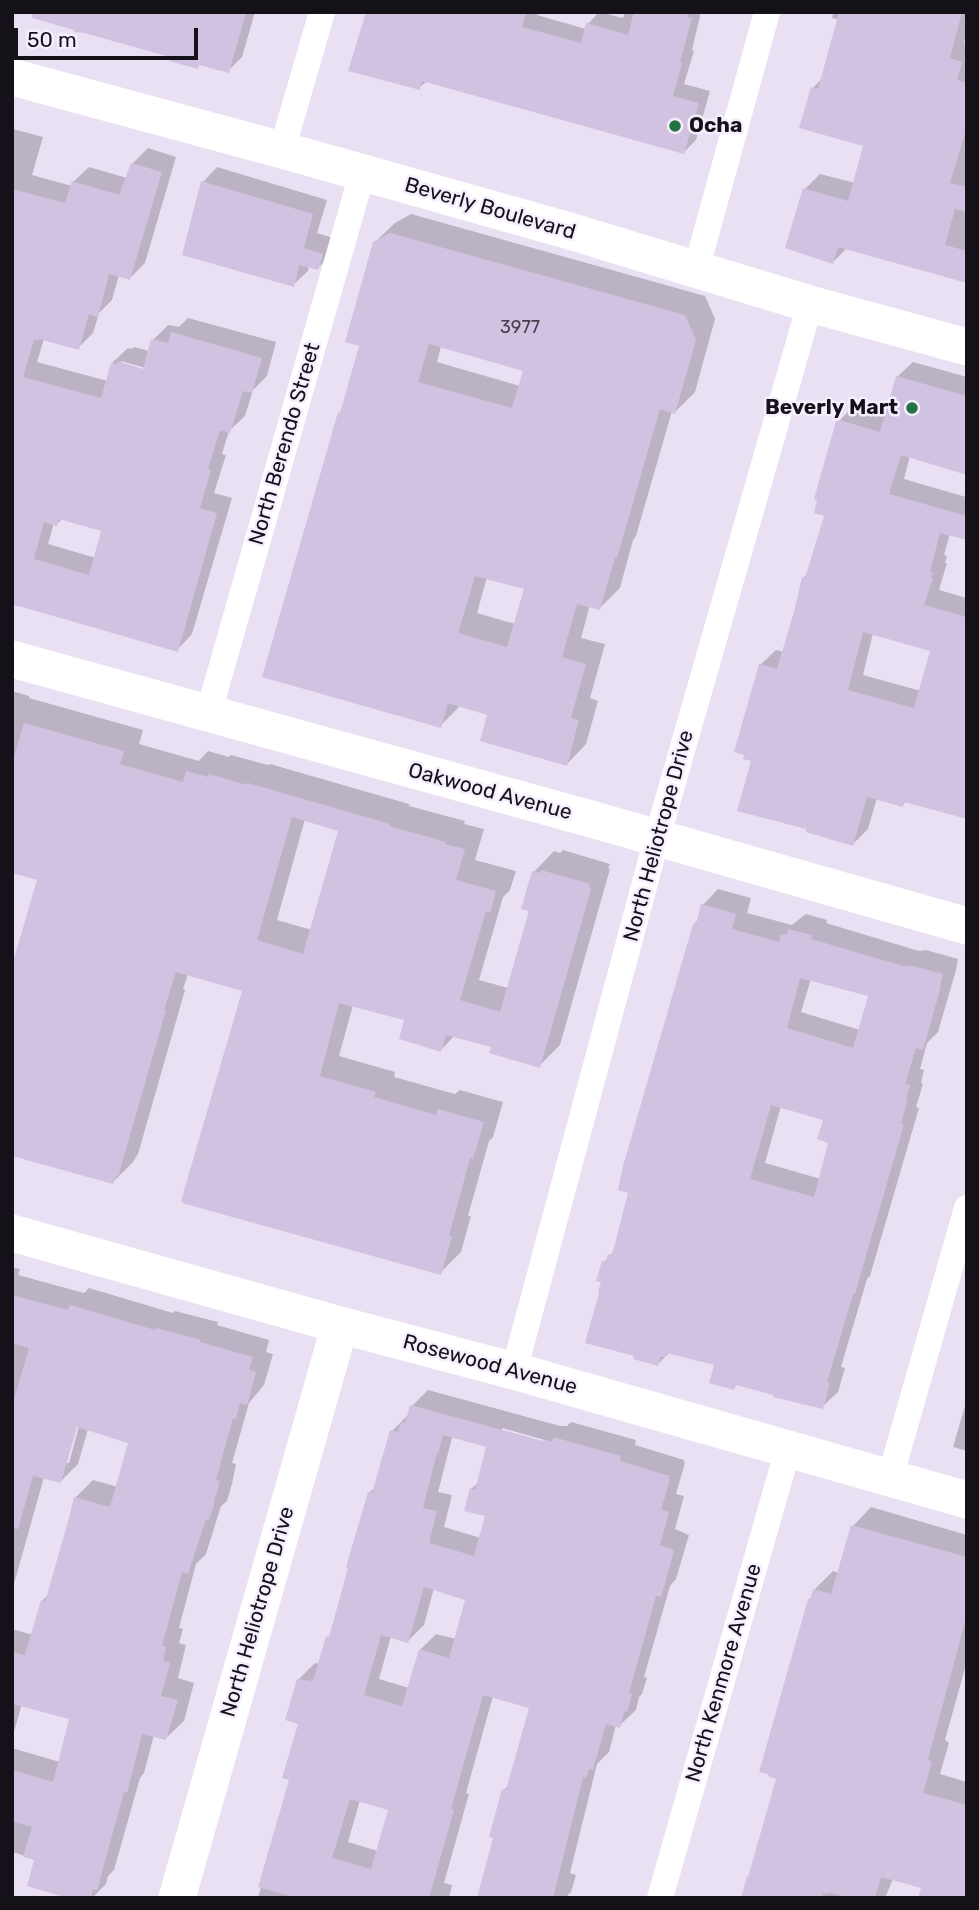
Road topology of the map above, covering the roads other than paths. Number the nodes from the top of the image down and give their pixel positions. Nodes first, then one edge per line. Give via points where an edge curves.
1 (322, 12) edge
2 (767, 12) edge
3 (12, 78) edge
4 (282, 150) junction
5 (362, 174) junction
6 (696, 270) junction
7 (810, 304) junction
8 (967, 347) edge
9 (12, 659) edge
10 (208, 715) junction
11 (657, 838) junction
12 (967, 926) edge
13 (966, 1211) edge
14 (12, 1233) edge
15 (340, 1325) junction
16 (514, 1371) junction
17 (788, 1449) junction
18 (890, 1478) junction
19 (967, 1500) edge
20 (177, 1898) edge
21 (660, 1898) edge

1 - 4 street
2 - 6 street
3 - 4 street, Beverly Boulevard
4 - 5 street, Beverly Boulevard
5 - 6 street, Beverly Boulevard
5 - 10 street, North Berendo Street
6 - 7 street, Beverly Boulevard
7 - 8 street, Beverly Boulevard
7 - 11 street, North Heliotrope Drive
9 - 10 street, Oakwood Avenue
10 - 11 street, Oakwood Avenue
11 - 12 street, Oakwood Avenue
11 - 16 street, North Heliotrope Drive
13 - 18 street
14 - 15 street, Rosewood Avenue
15 - 16 street, Rosewood Avenue
15 - 20 street, North Heliotrope Drive
16 - 17 street, Rosewood Avenue
17 - 18 street, Rosewood Avenue
17 - 21 street, North Kenmore Avenue
18 - 19 street, Rosewood Avenue

